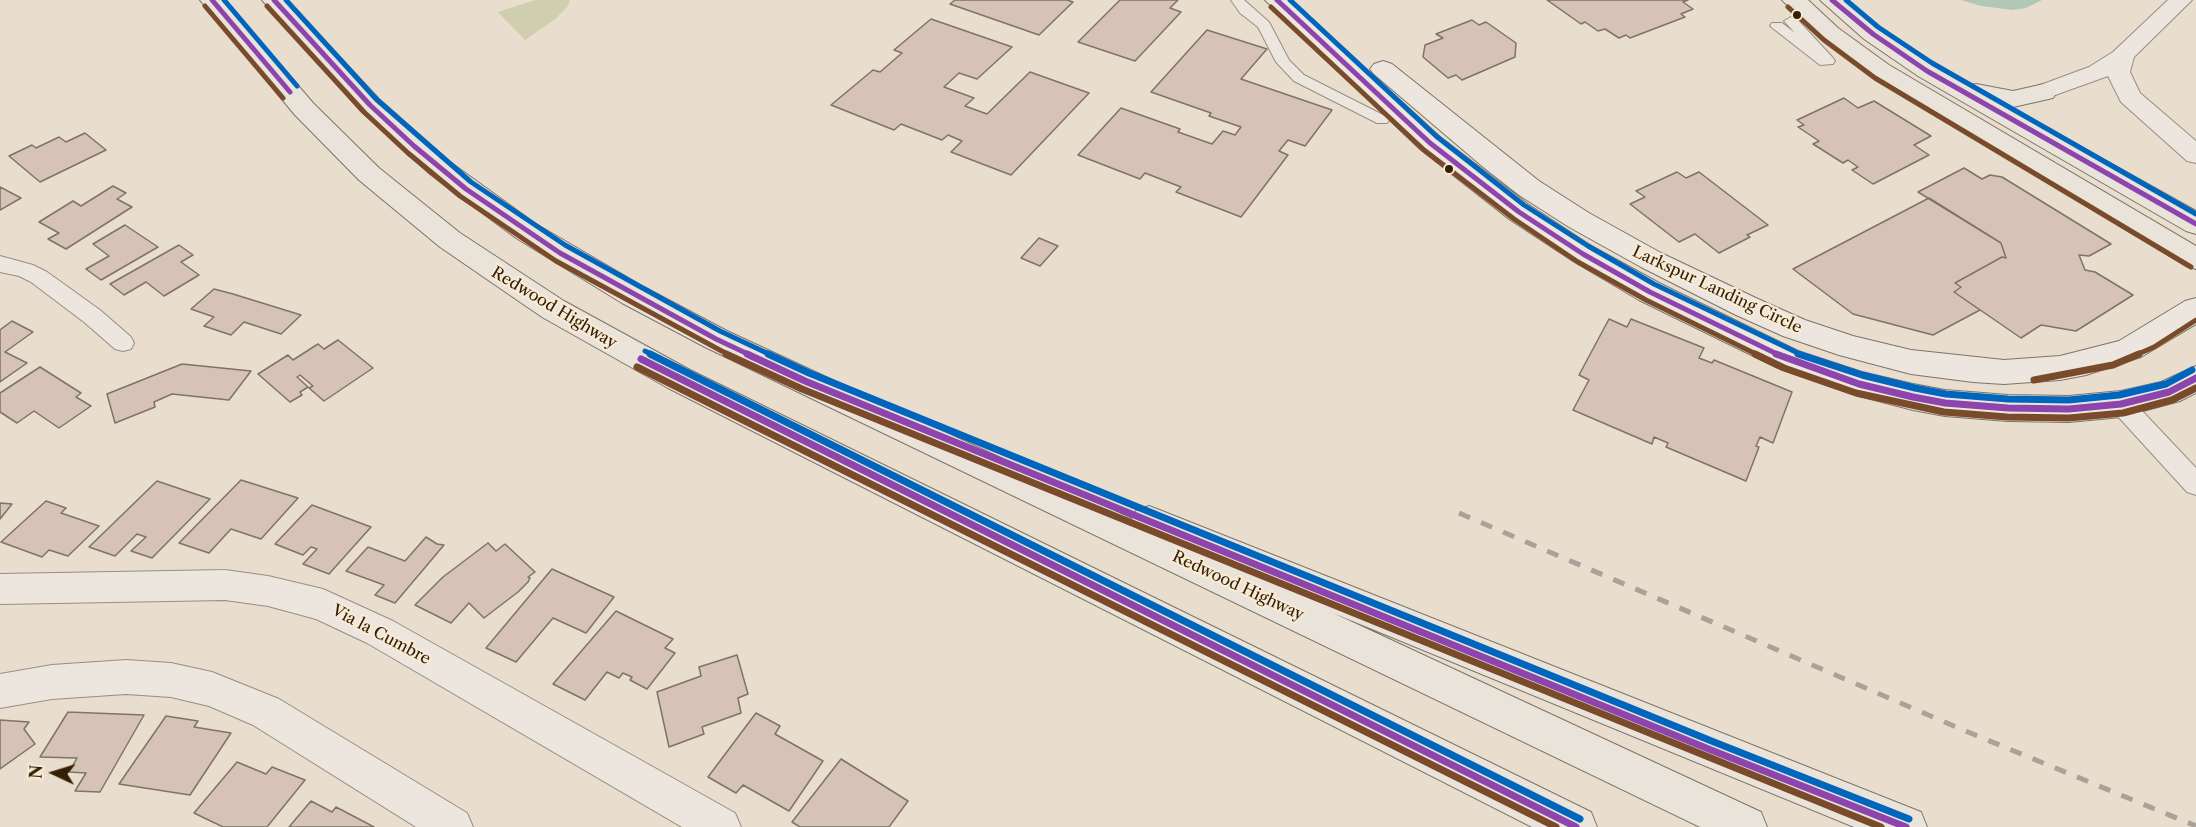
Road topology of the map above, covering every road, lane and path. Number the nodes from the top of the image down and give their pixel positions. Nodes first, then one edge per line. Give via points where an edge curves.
1 (212, 0) edge
2 (274, 0) edge
3 (1237, 0) edge
4 (1277, 0) edge
5 (1305, 0) edge
6 (1832, 0) edge
7 (2181, 0) edge
8 (1793, 11) edge
9 (1777, 26) dead end
10 (2121, 57) junction
11 (1947, 83) junction
12 (2044, 92) joint
13 (1382, 120) dead end
14 (2196, 155) edge
15 (2196, 224) edge
16 (2196, 259) edge
17 (1651, 260) junction
18 (0, 264) edge
19 (1625, 279) junction
20 (2196, 309) edge
21 (123, 343) dead end
22 (2110, 357) junction
23 (2038, 370) junction
24 (2196, 378) edge
25 (805, 381) junction
26 (1859, 384) junction
27 (2121, 404) junction
28 (2196, 485) edge
29 (0, 590) edge
30 (0, 691) edge
31 (453, 827) edge
32 (721, 827) edge
33 (1576, 827) edge
34 (1746, 827) edge
35 (1906, 827) edge

1 - 33 main road, Redwood Highway via 304,109 369,174 450,240 553,309 690,385
2 - 25 main road, Redwood Highway via 391,125 495,210 633,295
3 - 13 street via 1264,25 1283,62 1299,78
4 - 19 main road, Larkspur Landing Circle via 1465,172 1539,226
5 - 17 main road, Larkspur Landing Circle via 1509,174 1579,220
6 - 11 main road via 1881,40
7 - 10 street
8 - 9 street via 1828,61
8 - 16 main road via 1890,76
10 - 12 street via 2098,72
10 - 14 street via 2118,72 2130,98
11 - 12 main road via 2000,98 2019,99
11 - 15 main road
17 - 19 main road
17 - 23 main road, Larkspur Landing Circle via 1767,316 1850,347 1943,367 2004,372
18 - 21 street via 39,278
19 - 26 main road, Larkspur Landing Circle via 1757,346
20 - 22 main road, Larkspur Landing Circle via 2149,339
22 - 23 main road, Larkspur Landing Circle
22 - 27 main road via 2106,375
23 - 26 main road via 2024,392 1977,391 1874,372 1862,373
23 - 27 main road
24 - 27 main road, Larkspur Landing Circle via 2169,392
25 - 34 main road, Redwood Highway
25 - 35 main road
26 - 27 main road, Larkspur Landing Circle via 1977,406 2069,409
27 - 28 street
29 - 32 street, Via la Cumbre via 225,585 323,605 380,632
30 - 31 street via 52,682 126,677 171,680 212,689 266,712

